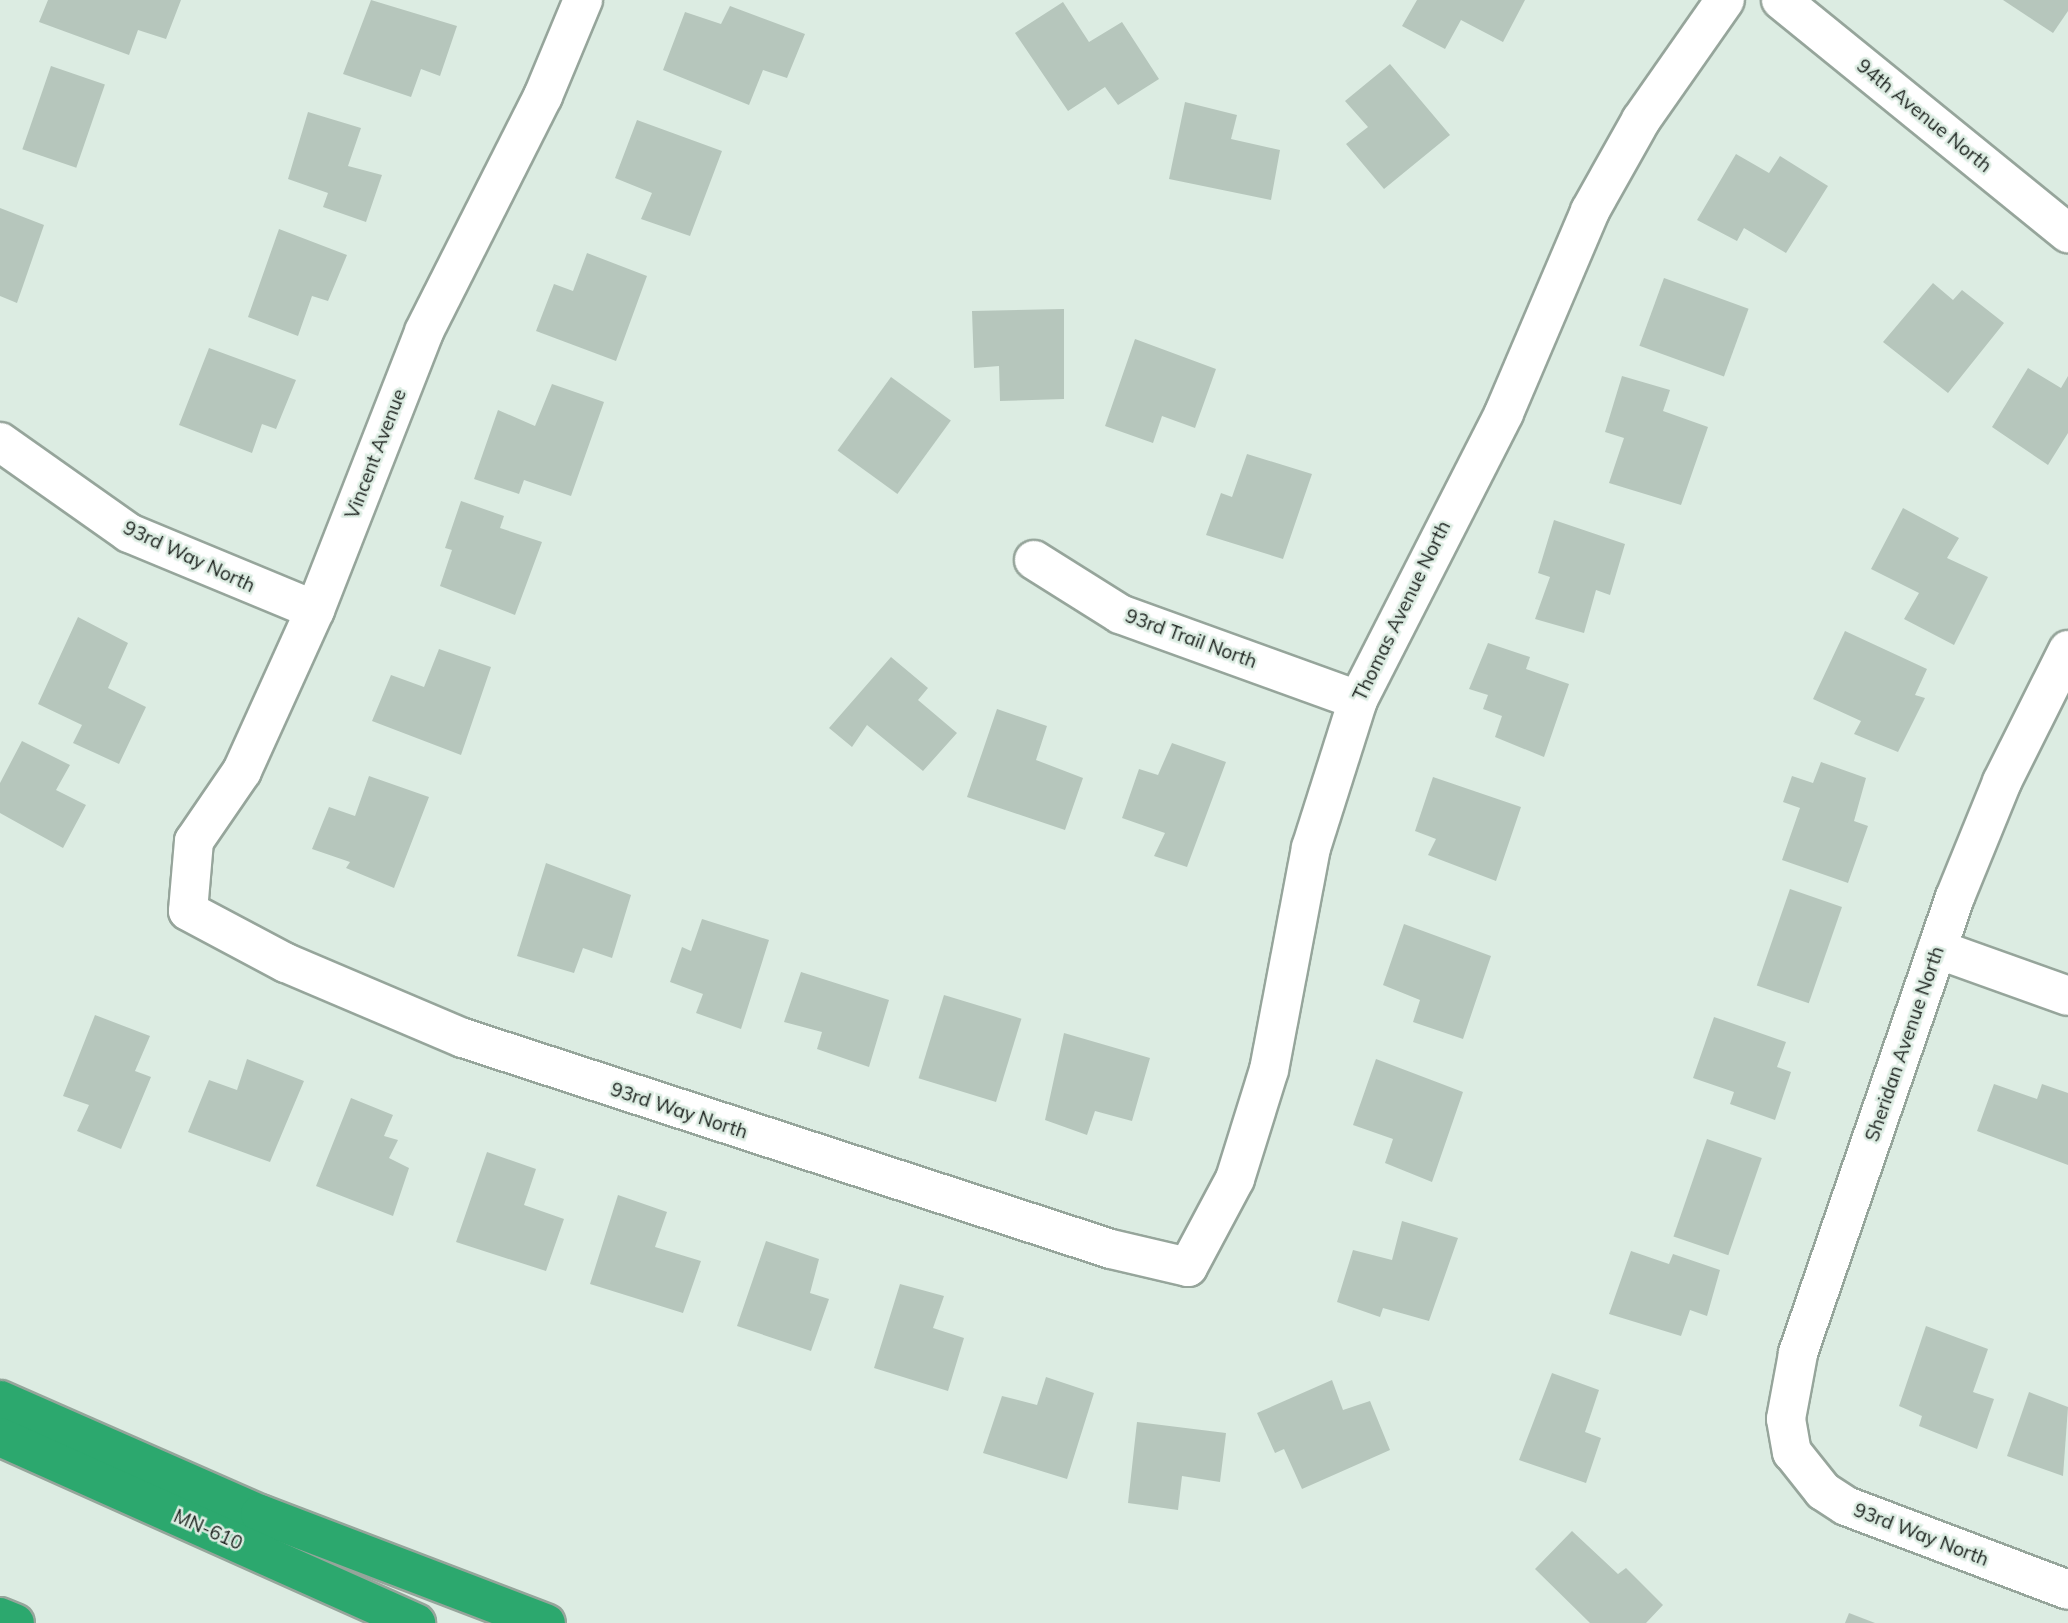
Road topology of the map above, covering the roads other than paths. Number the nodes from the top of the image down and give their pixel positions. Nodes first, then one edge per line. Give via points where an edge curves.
1 (583, 0) edge
2 (1725, 0) edge
3 (1781, 0) edge
4 (2068, 233) edge
5 (0, 442) edge
6 (1034, 560) dead end
7 (315, 610) junction
8 (2068, 650) edge
9 (1358, 700) junction
10 (188, 911) joint
11 (1937, 949) junction
12 (2068, 996) edge
13 (1188, 1267) joint
14 (0, 1400) edge
15 (0, 1437) edge
16 (1792, 1452) joint
17 (2068, 1590) edge
18 (0, 1616) edge
19 (15, 1623) edge
20 (416, 1623) edge
21 (546, 1623) edge

1 - 7 street, Vincent Avenue via 543,96 424,332
2 - 9 street, Thomas Avenue North via 1641,120 1590,211 1510,401
3 - 4 street, 94th Avenue North
5 - 7 street, 93rd Way North via 129,533
6 - 9 street, 93rd Trail North via 1120,614
7 - 10 street, Vincent Avenue via 242,771 194,841
8 - 11 street, Sheridan Avenue North via 2002,782
9 - 13 street, Thomas Avenue North via 1311,848 1269,1070 1235,1179
10 - 13 street, 93rd Way North via 286,963 463,1038 1098,1245
11 - 12 street
11 - 16 street, Sheridan Avenue North via 1798,1354 1786,1419
14 - 21 highway via 260,1514
15 - 20 highway, MN-610
16 - 17 street, 93rd Way North via 1823,1490 1846,1506
18 - 19 highway

